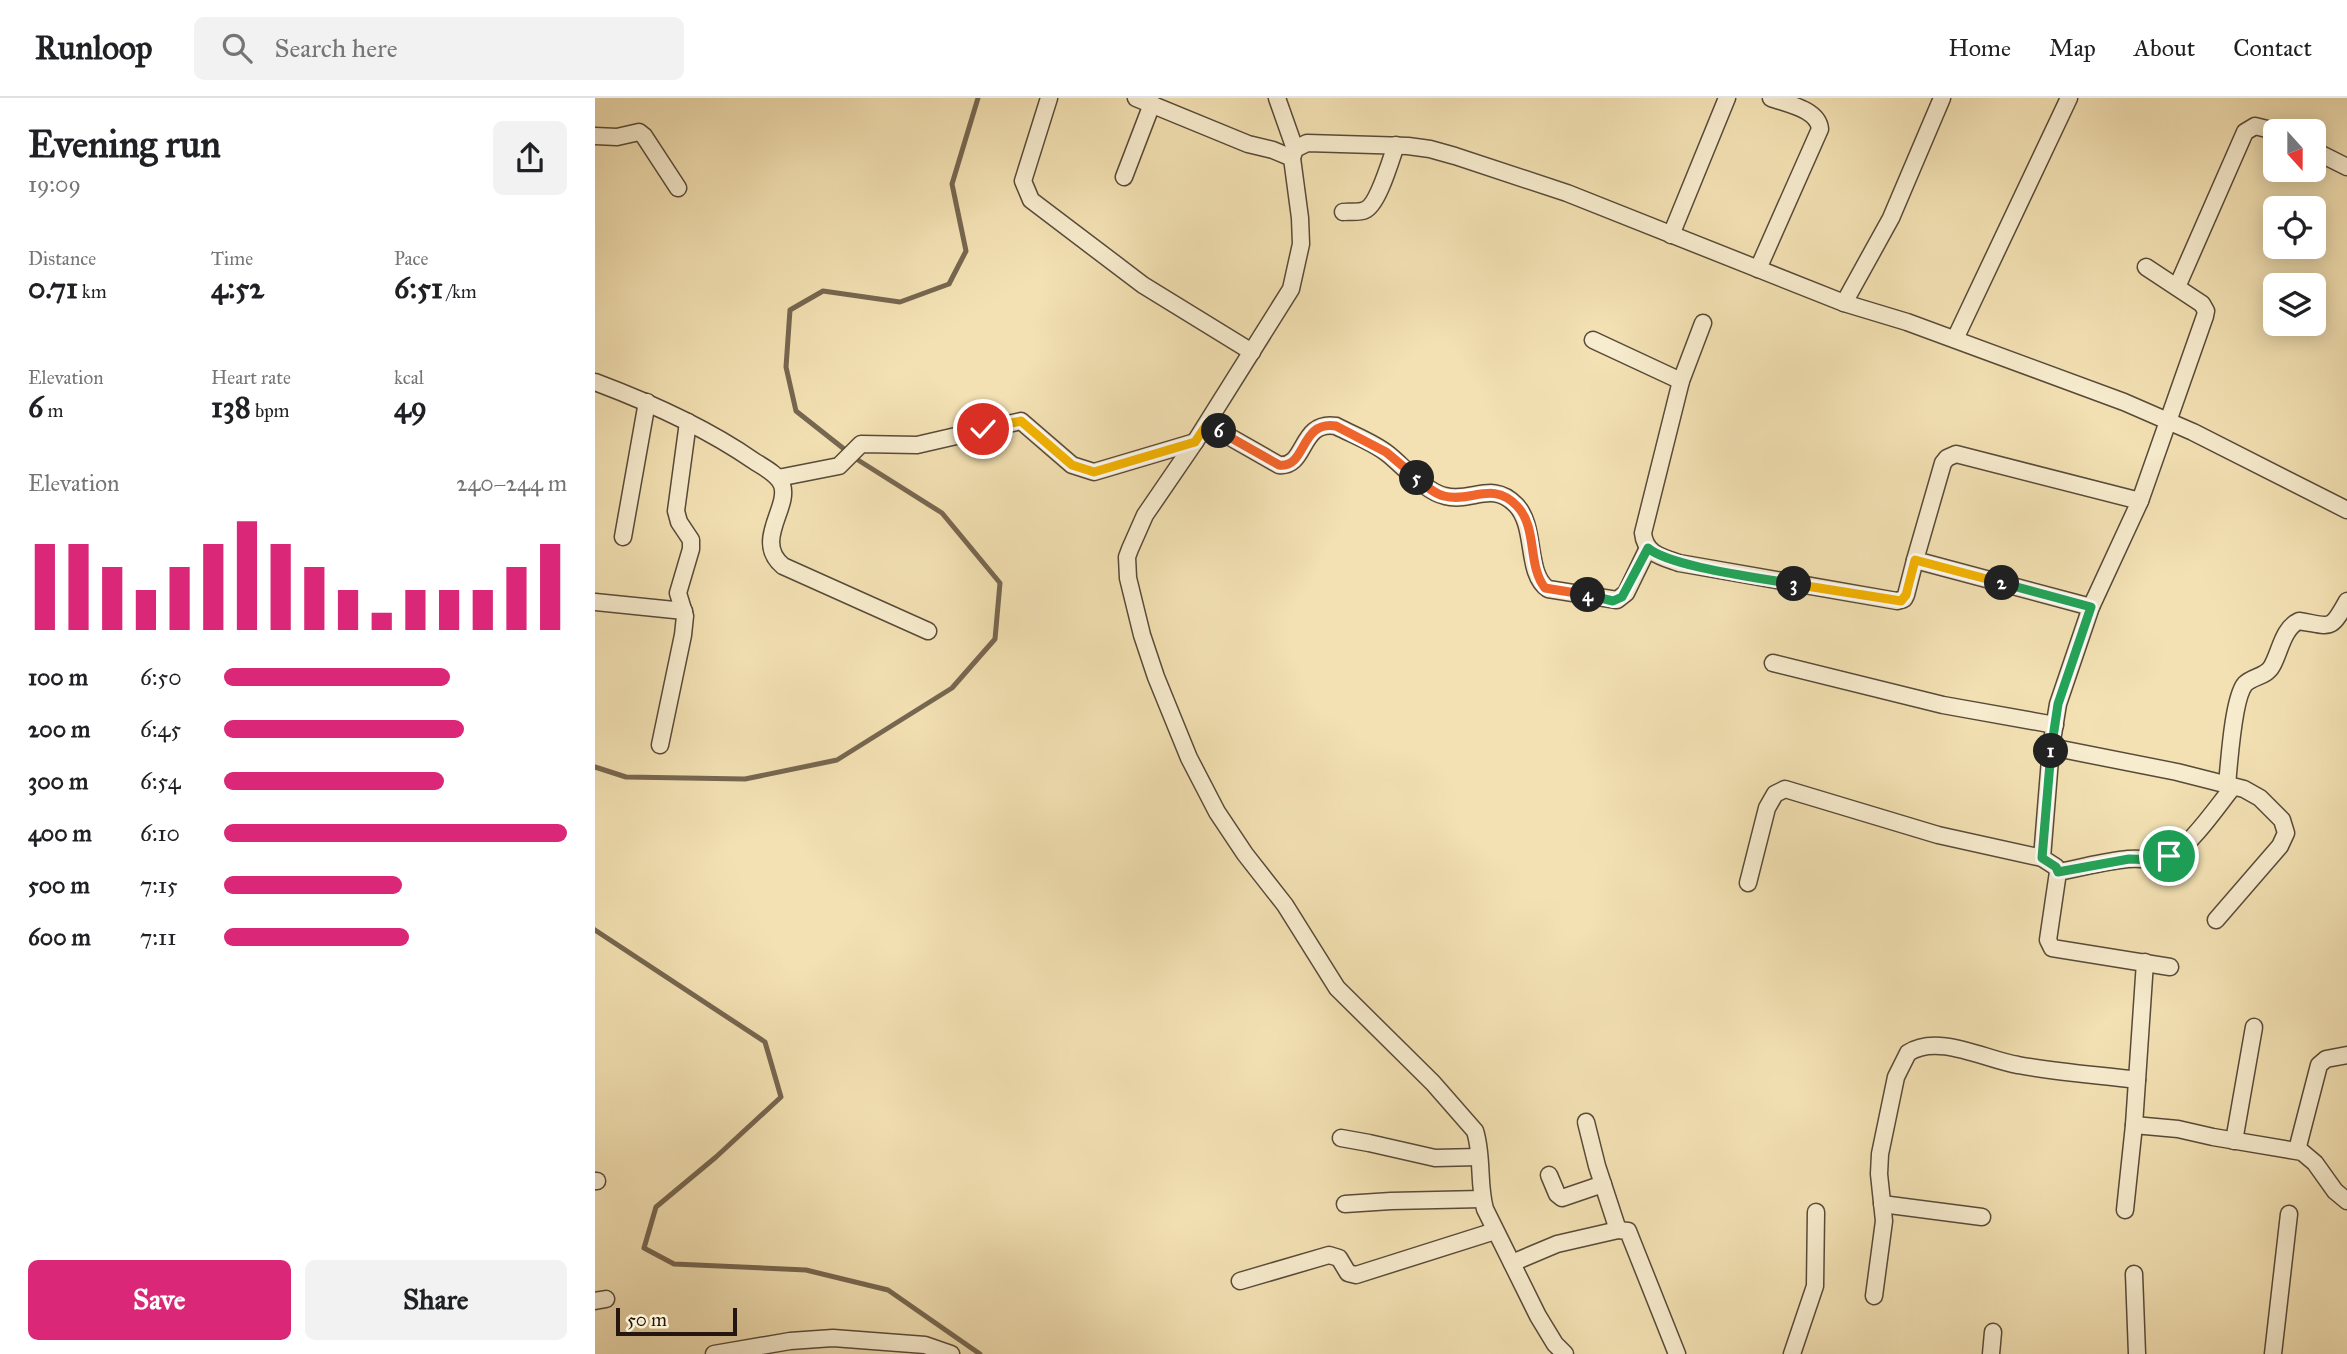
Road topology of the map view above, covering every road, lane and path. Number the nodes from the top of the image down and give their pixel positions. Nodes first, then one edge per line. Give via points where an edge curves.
1 (1049, 98) edge
2 (1277, 98) edge
3 (1727, 98) edge
4 (1771, 98) edge
5 (1942, 98) edge
6 (2069, 98) edge
7 (1144, 101) edge
8 (2263, 127) edge
9 (595, 136) edge
10 (1397, 145) junction
11 (1293, 154) junction
12 (2326, 156) edge
13 (2347, 167) edge
14 (1124, 177) dead end
15 (678, 188) dead end
16 (1343, 212) dead end
17 (1671, 235) junction
18 (2146, 268) dead end
19 (1758, 269) junction
20 (2177, 287) junction
21 (1845, 303) junction
22 (1703, 323) dead end
23 (1955, 339) junction
24 (1593, 340) dead end
25 (1252, 352) junction
26 (1681, 381) junction
27 (595, 382) edge
28 (647, 402) junction
29 (688, 422) junction
30 (2169, 422) junction
31 (1207, 424) junction
32 (1195, 442) junction
33 (778, 478) junction
34 (2140, 501) junction
35 (2347, 510) edge
36 (624, 537) dead end
37 (1648, 548) junction
38 (1915, 560) junction
39 (2347, 601) edge
40 (595, 602) edge
41 (2091, 607) junction
42 (684, 611) junction
43 (928, 631) dead end
44 (1773, 663) dead end
45 (2055, 725) junction
46 (660, 745) dead end
47 (2051, 747) junction
48 (2230, 786) junction
49 (2042, 858) junction
50 (2058, 872) junction
51 (1748, 883) dead end
52 (2216, 920) dead end
53 (2145, 962) junction
54 (2170, 967) dead end
55 (2254, 1027) dead end
56 (2347, 1055) edge
57 (2137, 1080) junction
58 (1586, 1122) dead end
59 (2134, 1125) junction
60 (1341, 1138) dead end
61 (2234, 1141) junction
62 (2297, 1150) junction
63 (1479, 1157) junction
64 (1549, 1175) dead end
65 (1603, 1184) junction
66 (1482, 1199) junction
67 (2347, 1201) edge
68 (1345, 1204) dead end
69 (1882, 1204) junction
70 (2125, 1210) dead end
71 (1816, 1212) dead end
72 (2289, 1214) dead end
73 (1982, 1217) dead end
74 (1618, 1230) junction
75 (1495, 1231) junction
76 (1512, 1263) junction
77 (2134, 1274) dead end
78 (1240, 1281) dead end
79 (1874, 1296) dead end
80 (1993, 1332) dead end
81 (834, 1346) edge
82 (714, 1354) edge
83 (951, 1354) edge
84 (1565, 1354) edge
85 (1677, 1354) edge
86 (1792, 1354) edge
87 (1991, 1354) edge
88 (2137, 1354) edge
89 (2273, 1354) edge

1 - 25 street via 1023,181 1031,201 1143,285
2 - 11 street
3 - 17 street
4 - 19 street via 1814,115 1820,129
5 - 21 street via 1891,218
6 - 23 street
7 - 11 street via 1248,144
7 - 14 street
8 - 20 street via 2255,125 2245,132
9 - 15 street via 639,132
10 - 11 street via 1307,143
10 - 16 street via 1369,208
10 - 17 street via 1455,156 1567,193
11 - 25 street via 1301,244 1291,289
12 - 13 street
17 - 19 street
18 - 20 street
19 - 21 street
20 - 30 street via 2206,311
21 - 23 street
22 - 26 street
23 - 30 street
24 - 26 street
25 - 31 street
26 - 37 street via 1643,533
27 - 28 street
28 - 29 street
28 - 36 street
29 - 33 street via 719,437
29 - 42 street via 676,511 691,540 678,593
30 - 34 street
30 - 35 street
31 - 32 street
31 - 37 street via 1285,466 1313,430 1336,426 1386,452 1442,496 1502,495 1523,514 1538,577 1548,589 1617,600 1626,593
32 - 33 street via 1094,472 1072,465 1021,421 917,446 861,444 839,466
32 - 63 street via 1145,515 1127,557 1134,604 1156,677 1189,758 1245,854 1285,905 1337,988 1469,1121
33 - 43 street via 783,490 771,545 776,561
34 - 38 street via 1951,455 1943,463
34 - 41 street
37 - 38 street via 1679,563 1897,601 1906,595
38 - 41 street
39 - 48 street via 2330,625 2299,621 2291,626 2269,671 2244,686 2230,747
40 - 42 street
41 - 45 street
42 - 46 street
44 - 45 street via 1943,705
45 - 47 street
47 - 48 street
47 - 49 street
48 - 50 street via 2183,848 2169,856
48 - 52 street via 2260,798 2282,820 2286,833
49 - 50 street
49 - 51 street via 1938,835 1785,789 1771,799
50 - 53 street via 2048,940 2052,948
53 - 54 street
53 - 57 street
55 - 61 street
56 - 62 street via 2319,1065
57 - 59 street
57 - 69 street via 2016,1065 1959,1049 1934,1046 1911,1051 1896,1077 1880,1154
58 - 65 street
59 - 61 street
59 - 70 street
60 - 63 street via 1435,1158
61 - 62 street
62 - 67 street via 2315,1163
63 - 66 street
64 - 65 street via 1562,1198
65 - 74 street
66 - 68 street
66 - 75 street
69 - 73 street
69 - 79 street via 1884,1236
71 - 86 street via 1815,1286
72 - 89 street
74 - 76 street via 1556,1244
74 - 85 street via 1626,1230 1631,1237
75 - 76 street
75 - 78 street via 1356,1275 1348,1273 1339,1258 1329,1255
76 - 84 street via 1538,1316
77 - 88 street
80 - 87 street
81 - 82 street via 790,1341
81 - 83 street via 925,1345

